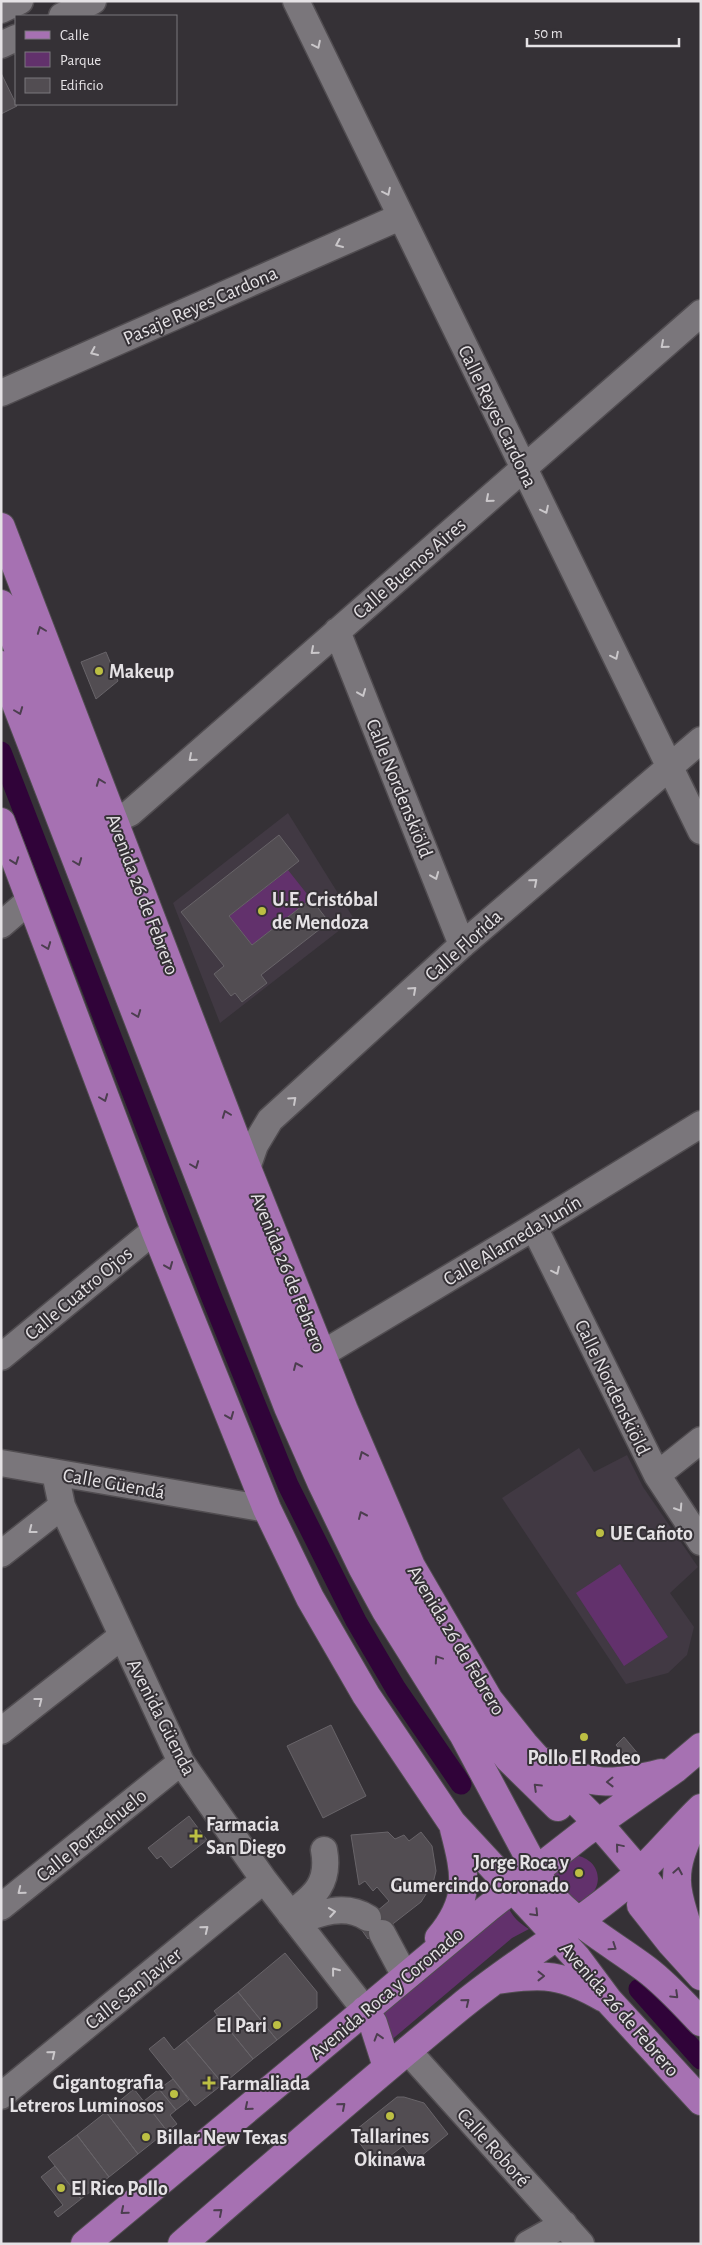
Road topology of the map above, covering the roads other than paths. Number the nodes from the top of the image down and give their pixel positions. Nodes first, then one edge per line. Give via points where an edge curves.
1 (20, 1) edge
2 (93, 1) edge
3 (296, 1) edge
4 (1, 10) edge
5 (64, 15) edge
6 (15, 38) edge
7 (1, 45) edge
8 (400, 217) junction
9 (701, 313) edge
10 (1, 393) edge
11 (524, 468) junction
12 (1, 527) edge
13 (1, 604) edge
14 (337, 631) junction
15 (1, 665) edge
16 (701, 740) edge
17 (669, 766) junction
18 (115, 820) junction
19 (1, 822) edge
20 (701, 831) edge
21 (30, 900) junction
22 (1, 925) edge
23 (462, 945) junction
24 (701, 1124) edge
25 (247, 1168) junction
26 (534, 1227) junction
27 (154, 1230) junction
28 (322, 1354) junction
29 (1, 1357) edge
30 (701, 1440) edge
31 (1, 1462) edge
32 (55, 1473) junction
33 (657, 1475) junction
34 (256, 1481) junction
35 (227, 1502) junction
36 (62, 1506) junction
37 (267, 1509) junction
38 (701, 1542) edge
39 (1, 1554) edge
40 (122, 1636) junction
41 (1, 1731) edge
42 (524, 1744) junction
43 (701, 1746) edge
44 (181, 1762) junction
45 (675, 1769) junction
46 (700, 1809) edge
47 (452, 1823) junction
48 (591, 1828) junction
49 (324, 1850) dead end
50 (536, 1871) junction
51 (633, 1879) junction
52 (264, 1880) junction
53 (512, 1890) junction
54 (1, 1907) edge
55 (293, 1918) junction
56 (568, 1930) junction
57 (696, 1941) edge
58 (408, 1974) junction
59 (701, 1976) edge
60 (493, 1980) junction
61 (609, 2001) junction
62 (365, 2010) junction
63 (701, 2022) edge
64 (397, 2058) junction
65 (1, 2096) edge
66 (701, 2101) edge
67 (564, 2224) junction
68 (85, 2244) edge
69 (182, 2244) edge
70 (528, 2244) edge
71 (582, 2244) edge

1 - 4 street
2 - 5 street
3 -> 8 street, Calle Reyes Cardona
6 - 7 street
8 -> 10 street, Pasaje Reyes Cardona
8 - 11 street, Calle Reyes Cardona
9 -> 11 street, Calle Buenos Aires
11 -> 14 street, Calle Buenos Aires
11 -> 17 street, Calle Reyes Cardona
18 -> 12 main road, Avenida 26 de Febrero
48 -> 13 main road, Avenida 26 de Febrero via 508,1758 434,1654 390,1580 291,1353
14 -> 18 street, Calle Buenos Aires via 130,813
14 -> 23 street, Calle Nordenskiöld
15 -> 50 main road, Avenida 26 de Febrero via 288,1407 322,1484 386,1611 463,1734
16 - 17 street, Calle Florida
17 - 20 street, Calle Reyes Cardona
23 -> 17 street, Calle Florida
25 -> 18 main road, Avenida 26 de Febrero
19 -> 21 main road, Avenida 26 de Febrero
21 - 22 street
21 -> 27 main road, Avenida 26 de Febrero
25 -> 23 street, Calle Florida via 270,1120
24 - 26 street, Calle Alameda Junín
25 - 28 main road, Avenida 26 de Febrero
26 - 28 street, Calle Alameda Junín
26 -> 33 street, Calle Nordenskiöld
27 - 29 street, Calle Cuatro Ojos
27 -> 34 main road, Avenida 26 de Febrero
42 -> 28 main road, Avenida 26 de Febrero via 489,1700 410,1566
30 - 33 street
31 - 32 street, Calle Güendá
32 - 35 street, Calle Güendá
32 - 36 street, Avenida Güenda
33 -> 38 street, Calle Nordenskiöld
34 - 35 street via 247,1493
34 - 37 main road, Avenida 26 de Febrero
35 - 37 street, Calle Güendá
36 -> 39 street
36 - 40 street, Avenida Güenda
37 - 47 main road, Avenida 26 de Febrero via 310,1598 366,1695
41 -> 40 street
40 - 44 street, Avenida Güenda
45 -> 42 main road via 631,1781 589,1781 548,1763
42 - 48 main road, Avenida 26 de Febrero via 568,1794
43 - 45 main road, Avenida Roca y Coronado
44 - 52 street, Avenida Güenda
44 -> 54 street, Calle Portachuelo
45 - 48 main road, Avenida Roca y Coronado
46 - 51 main road
57 -> 46 main road via 680,1902 677,1878 681,1854
47 - 53 main road, Avenida 26 de Febrero
47 - 58 main road via 465,1880 462,1902 451,1923
48 - 50 main road, Avenida Roca y Coronado
51 -> 48 main road, Avenida 26 de Febrero
49 - 55 street via 324,1880
50 - 53 main road, Avenida Roca y Coronado
50 - 56 main road, Avenida 26 de Febrero via 562,1908
51 - 56 main road
51 - 57 main road, Avenida 26 de Febrero
51 - 59 main road, Avenida 26 de Febrero via 671,1943
52 - 55 street, Avenida Güenda
65 -> 52 street, Calle San Javier
53 -> 56 main road, Avenida 26 de Febrero
53 - 58 main road, Avenida Roca y Coronado
55 -> 58 street via 345,1910 360,1913 375,1926
62 -> 55 street, Avenida Güenda
56 - 60 main road
56 - 61 main road, Avenida 26 de Febrero via 577,1958
56 -> 63 main road, Avenida 26 de Febrero via 647,1970
58 - 62 main road, Avenida Roca y Coronado
60 -> 61 main road via 549,1976 586,1988
64 -> 60 main road
61 - 66 main road, Avenida 26 de Febrero
64 -> 62 main road
62 -> 68 main road, Avenida Roca y Coronado
64 - 67 street, Calle Roboré
69 -> 64 main road
67 - 70 street
67 - 71 street, Calle Roboré

